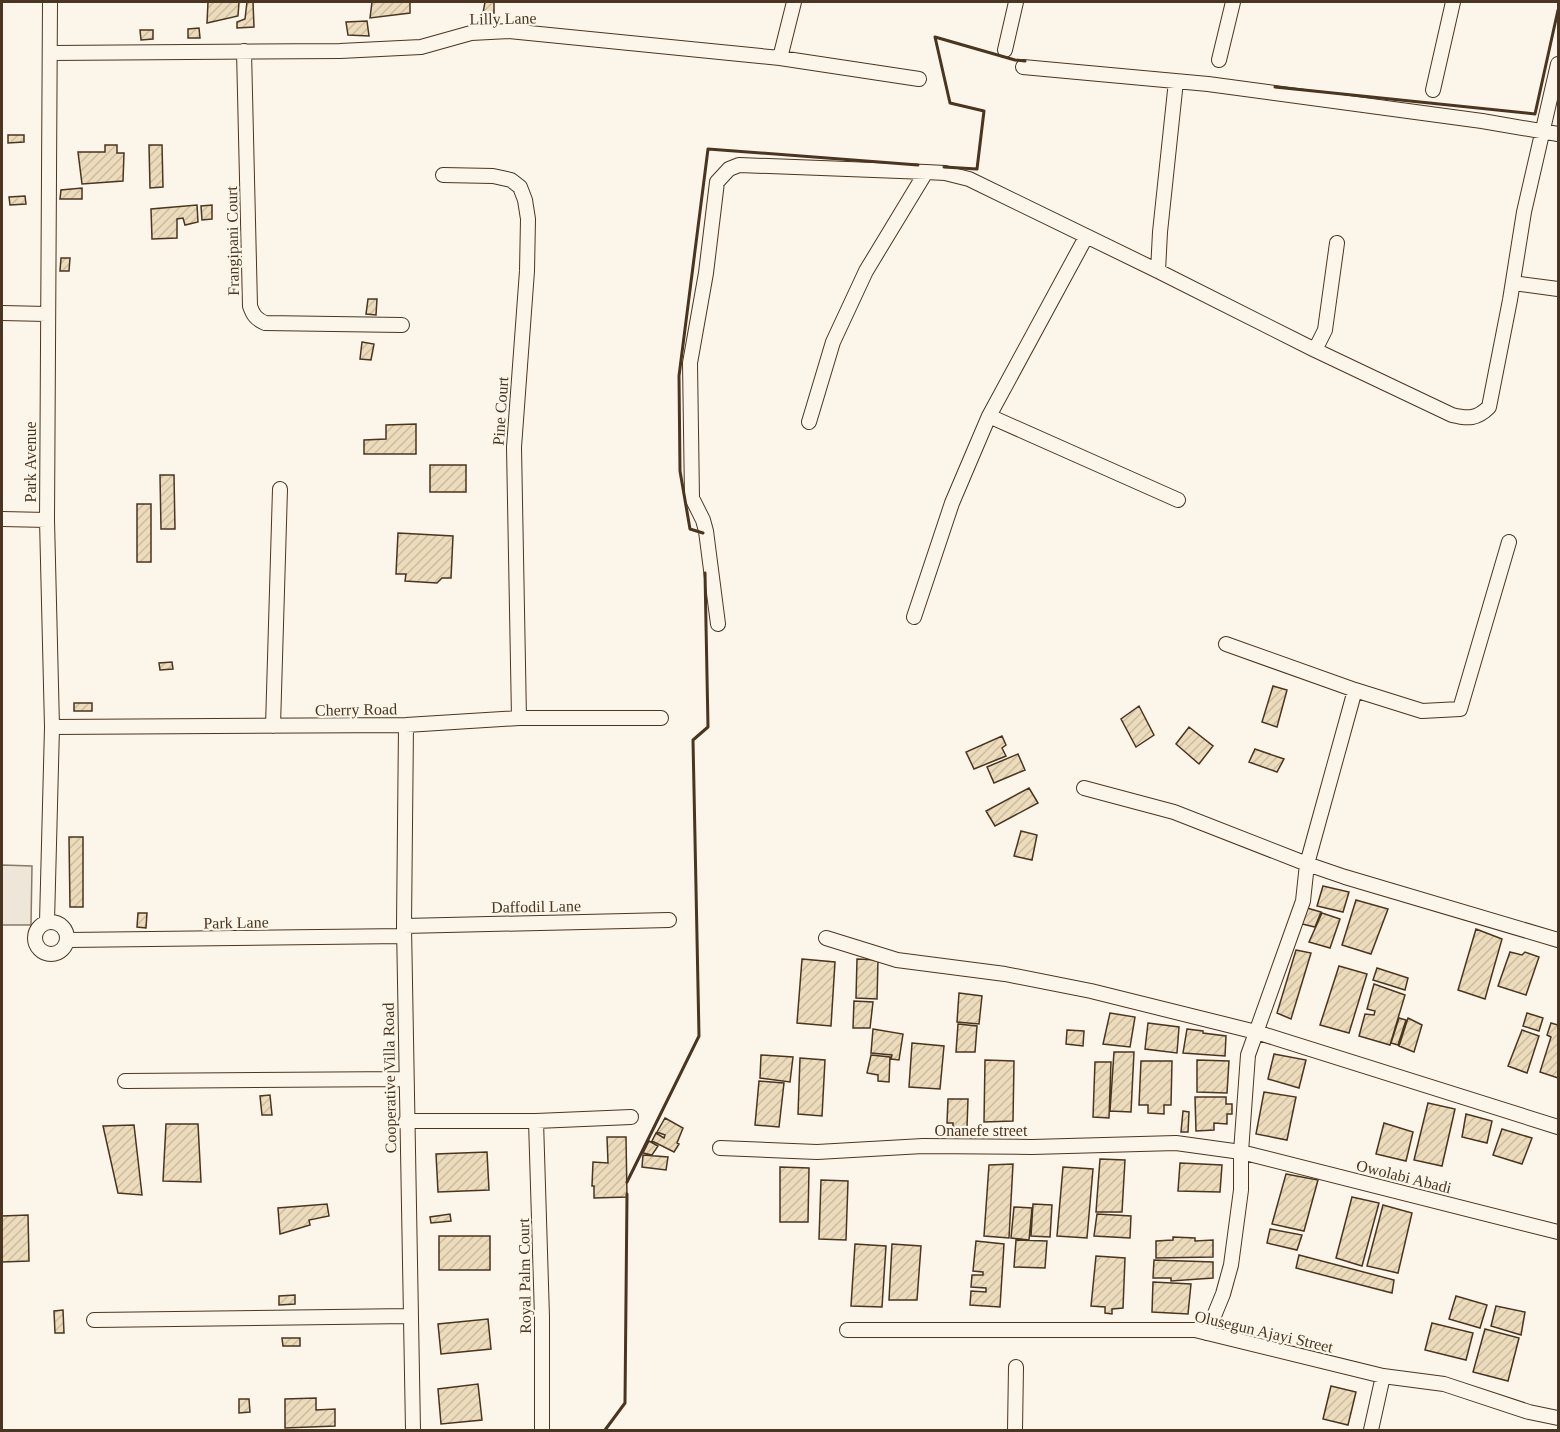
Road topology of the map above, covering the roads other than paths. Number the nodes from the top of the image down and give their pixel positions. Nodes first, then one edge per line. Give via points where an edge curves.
1 (50, 2) edge
2 (794, 2) edge
3 (1016, 2) edge
4 (1233, 2) edge
5 (1453, 2) edge
6 (1005, 50) dead end
7 (244, 51) junction
8 (51, 53) junction
9 (780, 58) junction
10 (1219, 60) dead end
11 (1558, 63) edge
12 (1023, 67) dead end
13 (919, 79) dead end
14 (1176, 81) junction
15 (1433, 90) dead end
16 (1543, 132) junction
17 (1558, 134) edge
18 (926, 172) junction
19 (443, 175) dead end
20 (1086, 237) junction
21 (1337, 243) dead end
22 (1158, 271) junction
23 (1513, 283) junction
24 (1558, 290) edge
25 (2, 313) edge
26 (47, 314) junction
27 (402, 324) dead end
28 (1315, 350) junction
29 (989, 416) junction
30 (809, 422) dead end
31 (280, 489) dead end
32 (1178, 500) dead end
33 (2, 519) edge
34 (47, 520) junction
35 (1509, 542) dead end
36 (914, 616) dead end
37 (718, 624) dead end
38 (1226, 644) dead end
39 (1355, 690) junction
40 (519, 718) junction
41 (661, 718) dead end
42 (406, 724) junction
43 (273, 726) junction
44 (52, 727) junction
45 (1084, 788) dead end
46 (1307, 864) junction
47 (669, 920) dead end
48 (47, 922) junction
49 (404, 931) junction
50 (826, 938) dead end
51 (68, 940) junction
52 (1558, 940) edge
53 (1256, 1032) junction
54 (406, 1078) junction
55 (125, 1081) dead end
56 (631, 1117) dead end
57 (406, 1121) junction
58 (536, 1121) junction
59 (1558, 1127) edge
60 (720, 1148) dead end
61 (1241, 1152) junction
62 (1558, 1232) edge
63 (410, 1316) junction
64 (94, 1320) dead end
65 (847, 1330) dead end
66 (1207, 1333) junction
67 (1016, 1367) dead end
68 (1383, 1376) junction
69 (1558, 1418) edge
70 (413, 1431) edge
71 (542, 1431) edge
72 (1016, 1431) edge
73 (1371, 1431) edge

1 - 8 street, Park Avenue
2 - 9 street
3 - 6 street
4 - 10 street
5 - 15 street
7 - 8 street, Lilly Lane
7 - 9 street, Lilly Lane via 420,47 471,33 509,31
7 - 27 street, Frangipani Court via 252,313 265,323
8 - 26 street, Park Avenue
9 - 13 street, Lilly Lane
11 - 16 street
12 - 14 street
14 - 16 street
14 - 22 street
16 - 17 street
16 - 23 street via 1524,212
18 - 20 street via 969,179
18 - 30 street via 866,271 833,342
18 - 37 street via 739,165 717,182 690,363 690,387 692,498 706,531
19 - 40 street, Pine Court via 511,180 525,200 528,219 514,447
20 - 22 street
20 - 29 street
21 - 28 street via 1325,330
22 - 28 street
23 - 24 street
23 - 28 street via 1489,407 1480,417 1452,415
25 - 26 street
26 - 34 street, Park Avenue
29 - 32 street
29 - 36 street via 952,502
31 - 43 street
33 - 34 street
34 - 44 street, Park Avenue
35 - 39 street via 1461,709 1422,711
38 - 39 street
39 - 46 street
40 - 41 street, Cherry Road
40 - 42 street, Cherry Road
42 - 43 street, Cherry Road
42 - 49 street, Cooperative Villa Road
43 - 44 street, Cherry Road
44 - 48 street, Park Avenue
45 - 46 street via 1174,812
46 - 52 street
46 - 53 street via 1303,901
47 - 49 street, Daffodil Lane
48 - 51 street via 58,923 66,930
48 - 51 street via 36,933 38,948 51,955 59,953
49 - 51 street, Park Lane
49 - 54 street, Cooperative Villa Road
50 - 53 street via 897,960 1005,974 1091,991
53 - 59 street
53 - 61 street via 1248,1055
54 - 55 street
54 - 57 street, Cooperative Villa Road
56 - 58 street
57 - 58 street
57 - 63 street, Cooperative Villa Road
58 - 71 street, Royal Palm Court
60 - 61 street, Onanefe street via 817,1152 923,1146 1176,1143
61 - 62 street, Owolabi Abadi
61 - 66 street via 1241,1190 1231,1265
63 - 64 street
63 - 70 street, Cooperative Villa Road
65 - 66 street, Olusegun Ajayi Street via 1171,1329
66 - 68 street, Olusegun Ajayi Street
67 - 72 street
68 - 69 street, Olusegun Ajayi Street via 1444,1384
68 - 73 street

